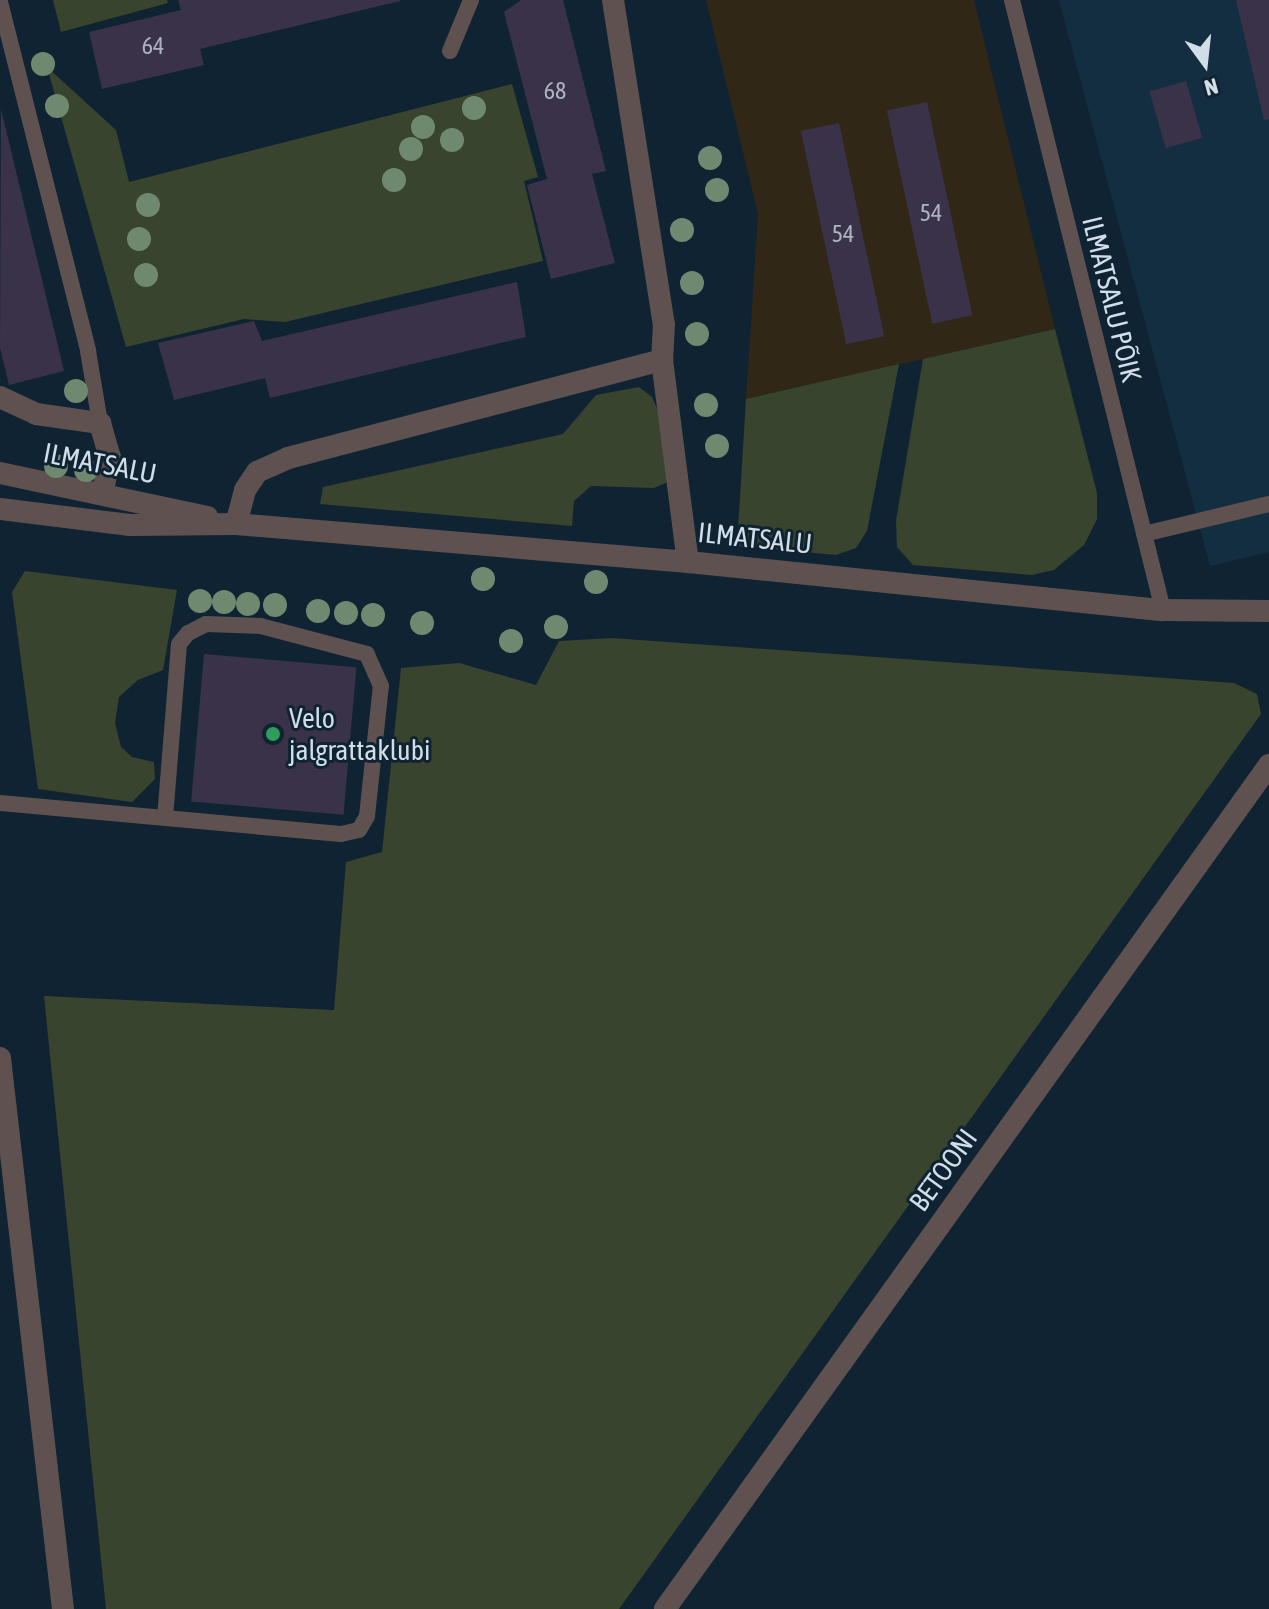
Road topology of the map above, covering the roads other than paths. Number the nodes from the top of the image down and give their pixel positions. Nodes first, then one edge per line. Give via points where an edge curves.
1 (471, 0) edge
2 (613, 0) edge
3 (1012, 0) edge
4 (0, 2) edge
5 (450, 51) dead end
6 (662, 360) junction
7 (0, 397) edge
8 (100, 423) junction
9 (0, 473) edge
10 (102, 494) junction
11 (1269, 504) edge
12 (0, 509) edge
13 (236, 524) junction
14 (1144, 534) junction
15 (688, 562) junction
16 (1163, 610) junction
17 (1269, 611) edge
18 (1269, 765) edge
19 (0, 803) edge
20 (165, 817) junction
21 (0, 1058) edge
22 (2, 1105) edge
23 (63, 1609) edge
24 (665, 1609) edge

1 - 5 lane
2 - 6 street via 664,324
3 - 14 lane, ILMATSALU PÕIK
4 - 8 lane via 88,351
6 - 13 street via 288,458 257,472
6 - 15 street
7 - 8 street via 36,414
8 - 10 street via 110,457
9 - 10 street, ILMATSALU
10 - 13 street, ILMATSALU
11 - 14 lane
12 - 13 street, ILMATSALU via 130,525
13 - 15 street, ILMATSALU
14 - 16 lane, ILMATSALU PÕIK
15 - 16 street, ILMATSALU
16 - 17 street, ILMATSALU
18 - 24 street, BETOONI
19 - 20 lane
20 - 20 lane via 341,834 359,830 367,816 381,686 367,654 260,626 206,624 188,633 179,644
21 - 22 street
22 - 23 street

